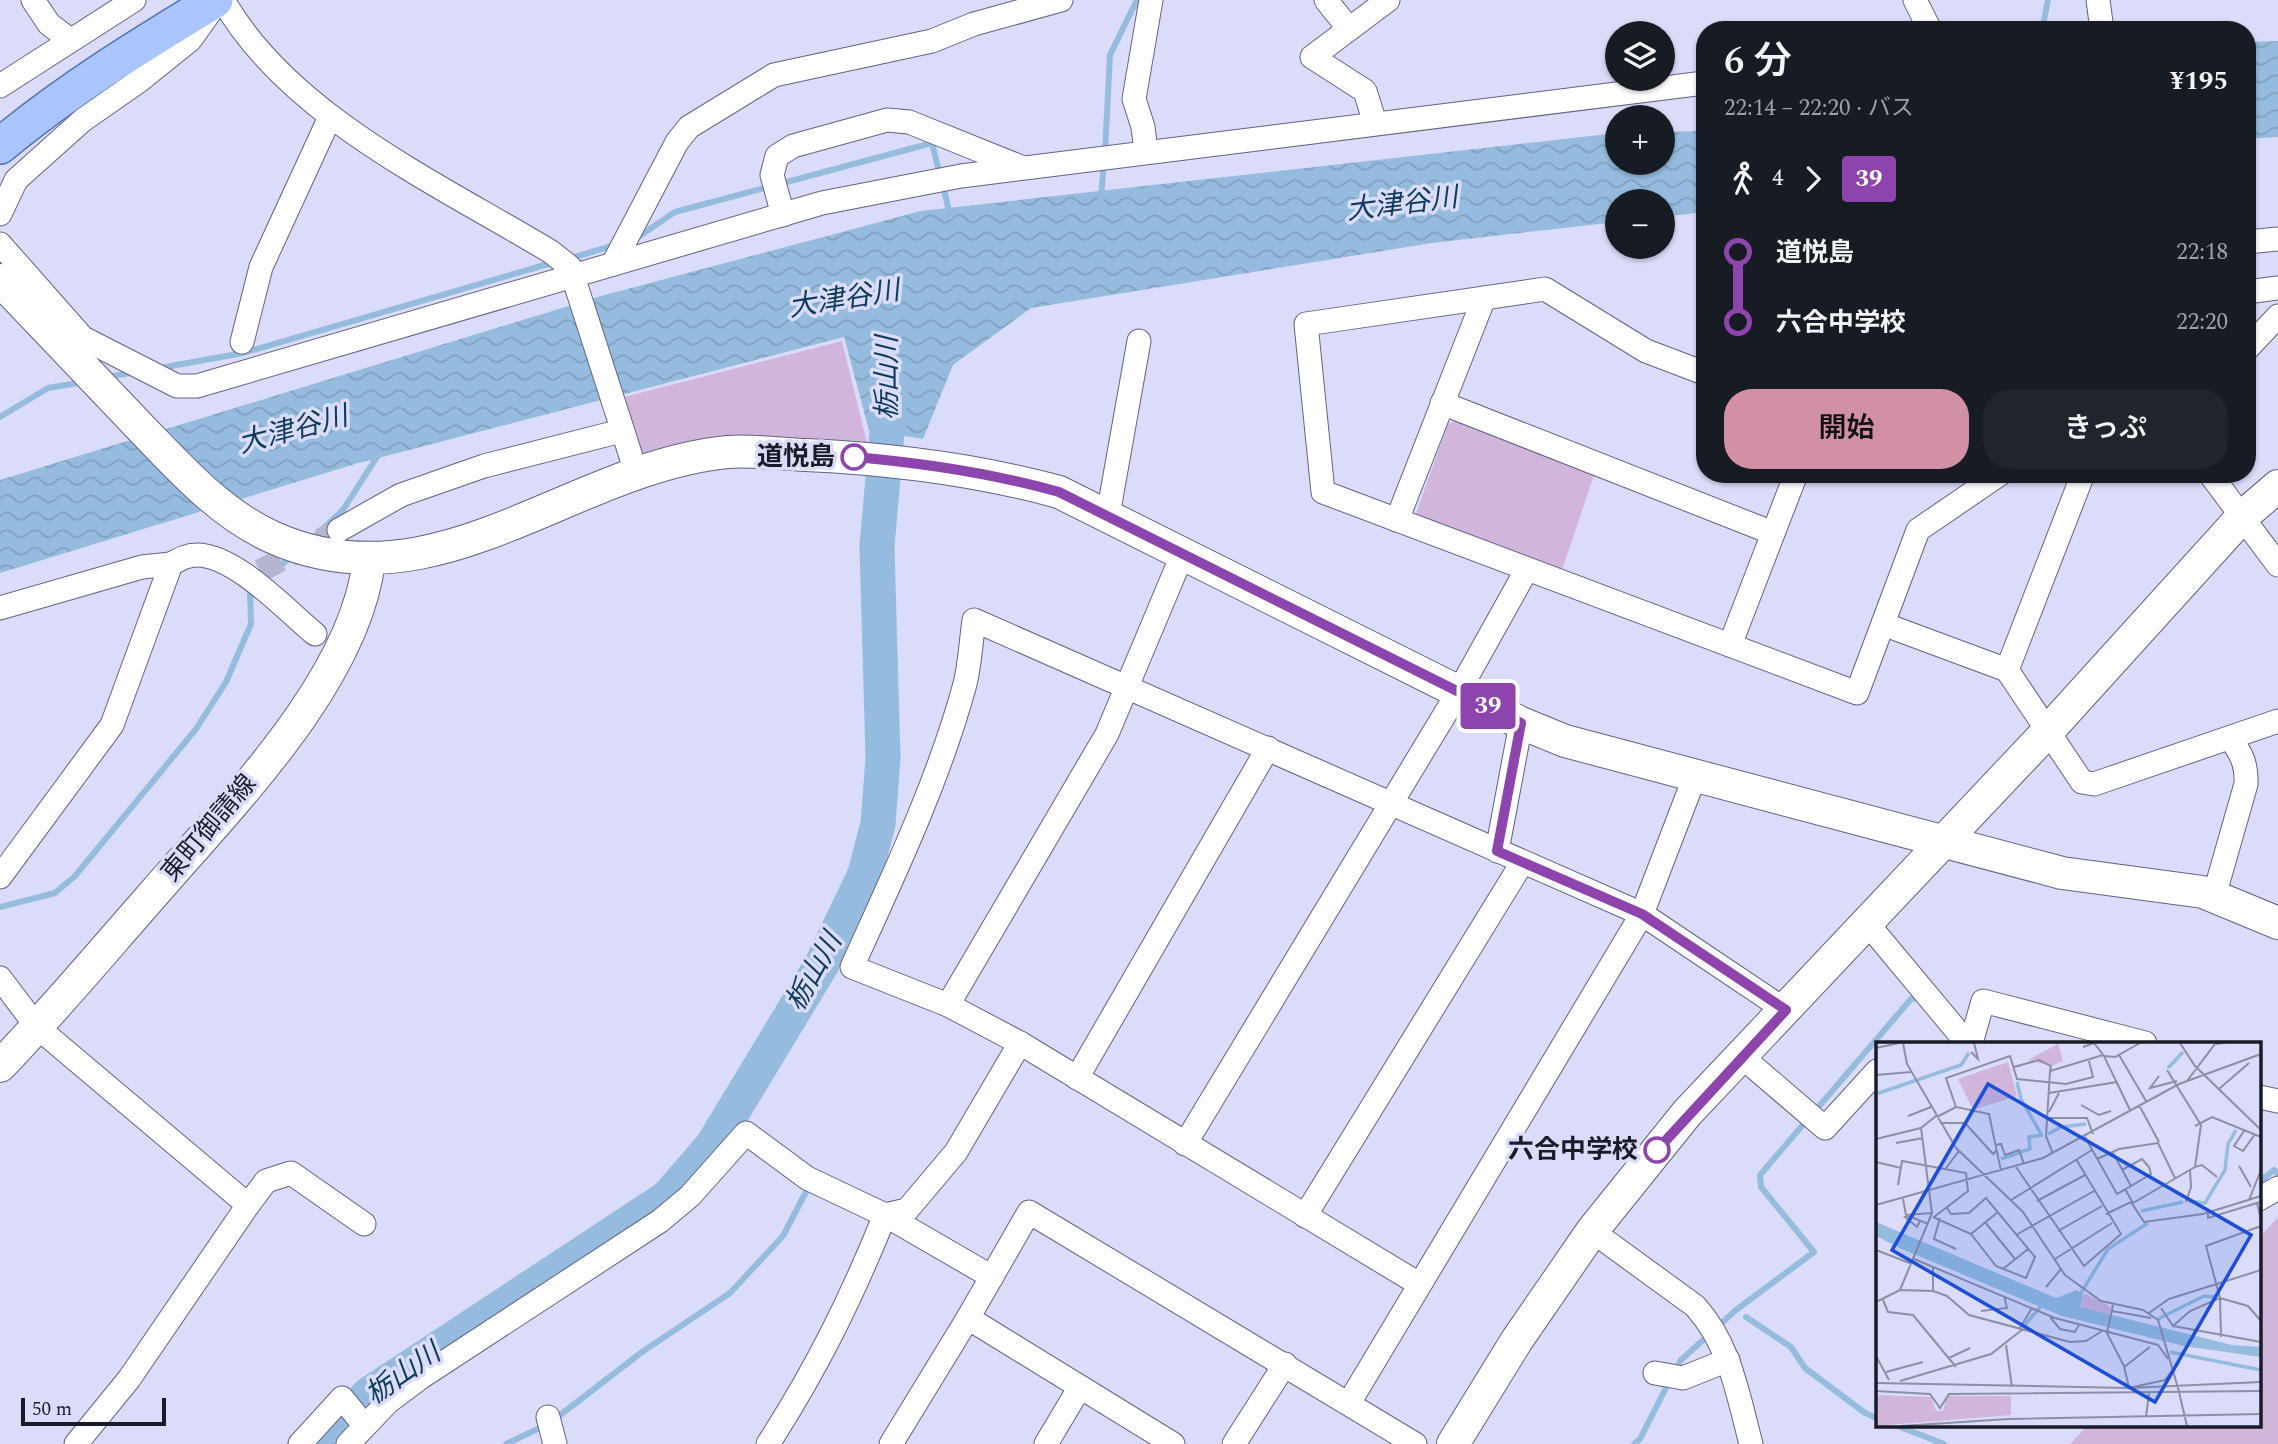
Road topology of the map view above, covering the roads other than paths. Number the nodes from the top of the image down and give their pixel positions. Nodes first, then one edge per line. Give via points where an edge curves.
1 (33, 0) edge
2 (134, 0) edge
3 (219, 0) edge
4 (1061, 0) edge
5 (1151, 0) edge
6 (1325, 0) edge
7 (1388, 0) edge
8 (1915, 0) edge
9 (2098, 0) edge
10 (1926, 21) edge
11 (2099, 21) edge
12 (1349, 29) junction
13 (70, 40) junction
14 (1696, 84) edge
15 (0, 86) edge
16 (330, 117) junction
17 (1375, 123) junction
18 (0, 146) edge
19 (1146, 151) junction
20 (1024, 168) junction
21 (0, 214) edge
22 (783, 215) junction
23 (2278, 239) edge
24 (2256, 241) edge
25 (0, 244) edge
26 (613, 264) junction
27 (574, 275) junction
28 (0, 280) edge
29 (2278, 288) edge
30 (2256, 291) edge
31 (1484, 298) junction
32 (2278, 316) edge
33 (2256, 339) edge
34 (1139, 341) dead end
35 (242, 342) dead end
36 (1696, 370) edge
37 (1442, 403) junction
38 (619, 424) junction
39 (636, 471) junction
40 (1792, 483) edge
41 (1987, 483) edge
42 (2074, 483) edge
43 (2217, 483) edge
44 (2278, 486) edge
45 (1108, 515) junction
46 (2242, 517) junction
47 (1397, 520) junction
48 (340, 530) tunnel mouth
49 (1773, 533) junction
50 (1183, 553) junction
51 (369, 560) junction
52 (171, 564) junction
53 (2278, 565) edge
54 (1527, 569) junction
55 (0, 608) edge
56 (1883, 624) junction
57 (315, 634) dead end
58 (1730, 645) junction
59 (2007, 670) junction
60 (1126, 687) junction
61 (1459, 691) junction
62 (2278, 721) edge
63 (1521, 723) junction
64 (2048, 731) junction
65 (2230, 738) junction
66 (1268, 748) junction
67 (1695, 776) junction
68 (1390, 801) junction
69 (1943, 844) junction
70 (1497, 851) junction
71 (1522, 863) junction
72 (0, 877) edge
73 (2214, 896) junction
74 (1642, 914) junction
75 (1867, 923) junction
76 (2278, 923) edge
77 (0, 978) edge
78 (948, 1005) junction
79 (1786, 1010) junction
80 (37, 1027) junction
81 (1968, 1042) edge
82 (1969, 1042) edge
83 (2142, 1042) edge
84 (1020, 1043) junction
85 (1741, 1056) junction
86 (0, 1066) edge
87 (1876, 1072) edge
88 (1077, 1078) junction
89 (2260, 1097) edge
90 (2278, 1101) edge
91 (1185, 1143) junction
92 (2278, 1188) edge
93 (2260, 1198) edge
94 (248, 1205) junction
95 (886, 1215) junction
96 (1305, 1216) junction
97 (364, 1224) dead end
98 (1592, 1231) junction
99 (992, 1277) junction
100 (1419, 1284) junction
101 (968, 1318) junction
102 (1728, 1360) junction
103 (1285, 1364) junction
104 (1657, 1373) dead end
105 (1080, 1387) junction
106 (1349, 1404) junction
107 (548, 1417) dead end
108 (364, 1424) junction
109 (76, 1444) edge
110 (300, 1444) edge
111 (348, 1444) edge
112 (555, 1444) edge
113 (768, 1444) edge
114 (891, 1444) edge
115 (1046, 1444) edge
116 (1173, 1444) edge
117 (1234, 1444) edge
118 (1415, 1444) edge
119 (1453, 1444) edge
120 (1751, 1444) edge

1 - 13 street via 49,24
2 - 13 street
3 - 16 street via 241,32
3 - 18 main road via 108,65
3 - 21 street via 190,40 83,120 16,180
4 - 26 street via 932,41 774,75 690,127 677,142
5 - 19 street via 1134,99
6 - 12 street
7 - 12 street
8 - 10 street
9 - 11 street
12 - 17 street via 1312,57 1364,91
13 - 15 street
14 - 17 street
16 - 27 street via 551,252
16 - 35 street via 261,267
17 - 19 street
19 - 20 street
20 - 22 street via 822,203
20 - 22 street via 909,122 887,120 793,146 777,156 772,175
22 - 26 street
23 - 24 street
25 - 27 street via 83,338 177,386 197,386
26 - 27 street
27 - 38 street
28 - 51 street via 220,505 270,536 316,552
29 - 30 street
31 - 36 street via 1545,289 1646,351
31 - 37 street
31 - 47 street via 1306,324 1323,492
32 - 33 street
34 - 45 street
37 - 47 street
37 - 49 street
38 - 39 street
38 - 48 street via 401,495
39 - 45 street via 730,452 932,464 1059,492
39 - 51 street via 509,527 424,553
40 - 49 street
41 - 56 street via 1918,530
42 - 59 street
43 - 46 street
44 - 46 street
45 - 50 street
46 - 53 street
46 - 64 street
47 - 54 street
49 - 58 street
50 - 60 street
50 - 61 street
51 - 80 street, 東町御請線 via 346,641 296,723
52 - 55 street via 142,567
52 - 57 street via 200,554 254,574
52 - 72 street via 112,725
54 - 58 street
54 - 61 street
56 - 58 street via 1857,693
56 - 59 street
59 - 64 street
60 - 66 street
60 - 78 street via 1107,734
60 - 78 street via 974,620 965,682 948,733 904,854 852,967
61 - 63 street
61 - 68 street
62 - 65 street
63 - 67 street via 1565,741
63 - 70 street
64 - 65 street via 2082,782 2094,784
64 - 69 street
65 - 73 street via 2242,754 2246,784
66 - 68 street
66 - 88 street
67 - 69 street
67 - 74 street
68 - 70 street
68 - 91 street
69 - 73 street via 2062,873
69 - 75 street
70 - 71 street
71 - 74 street
71 - 96 street
73 - 76 street
74 - 79 street
74 - 100 street
75 - 79 street
75 - 81 street
77 - 80 street
78 - 84 street
79 - 85 street
80 - 86 street, 東町御請線
80 - 94 street
82 - 83 street via 1983,1001
84 - 88 street
84 - 95 street via 956,1152 907,1210
85 - 87 street via 1825,1128
85 - 98 street via 1687,1114
88 - 91 street
89 - 90 street
91 - 96 street
92 - 93 street
94 - 97 street via 266,1181 291,1173
94 - 109 street via 129,1379
95 - 99 street
95 - 108 street via 807,1178 746,1133 690,1196 660,1221 421,1378
95 - 113 street via 809,1381
96 - 100 street
98 - 102 street via 1695,1306 1707,1318
98 - 119 street
99 - 101 street
99 - 103 street via 1029,1213
100 - 106 street
101 - 105 street
101 - 114 street
102 - 104 street via 1683,1378
102 - 120 street
103 - 106 street
103 - 117 street
105 - 115 street
105 - 116 street
106 - 118 street
107 - 112 street
108 - 110 street via 342,1398
108 - 111 street

